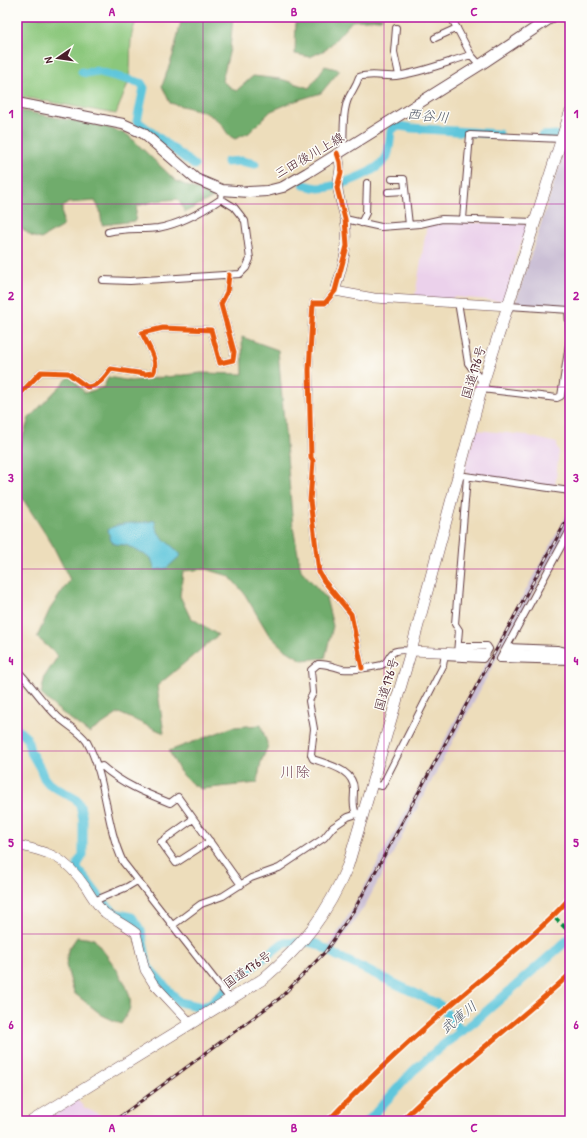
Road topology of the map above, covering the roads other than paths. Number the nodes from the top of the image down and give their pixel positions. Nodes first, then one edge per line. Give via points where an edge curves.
1 (451, 17) edge
2 (552, 17) edge
3 (396, 28) dead end
4 (457, 28) junction
5 (435, 38) dead end
6 (471, 54) junction
7 (480, 65) junction
8 (399, 75) junction
9 (17, 103) edge
10 (570, 113) edge
11 (562, 139) junction
12 (340, 152) junction
13 (392, 179) dead end
14 (368, 183) dead end
15 (405, 191) junction
16 (388, 192) dead end
17 (221, 194) junction
18 (345, 219) junction
19 (463, 219) junction
20 (535, 222) junction
21 (362, 223) junction
22 (409, 225) junction
23 (108, 232) dead end
24 (229, 275) junction
25 (103, 280) dead end
26 (335, 291) junction
27 (458, 302) junction
28 (509, 306) junction
29 (569, 310) edge
30 (482, 386) junction
31 (17, 397) edge
32 (463, 475) junction
33 (570, 491) edge
34 (570, 530) edge
35 (458, 650) junction
36 (411, 651) junction
37 (570, 652) edge
38 (504, 653) junction
39 (484, 654) tunnel mouth
40 (444, 655) junction
41 (570, 656) edge
42 (570, 661) edge
43 (362, 668) junction
44 (17, 670) edge
45 (97, 768) junction
46 (370, 784) junction
47 (359, 813) junction
48 (193, 819) junction
49 (210, 841) junction
50 (17, 845) edge
51 (137, 881) junction
52 (241, 884) junction
53 (99, 900) junction
54 (173, 925) junction
55 (227, 994) junction
56 (191, 1024) junction
57 (32, 1121) edge

1 - 4 street
2 - 7 main road, 三田後川上線
3 - 8 street via 394,52
4 - 5 street
4 - 6 street
6 - 7 street
6 - 8 street via 427,69
7 - 12 main road, 三田後川上線
8 - 12 street via 368,74 359,77 349,97
9 - 17 main road, 三田後川上線 via 123,124 143,133 196,179
10 - 11 highway, 国道176号
11 - 19 street via 470,134
11 - 20 highway, 国道176号
12 - 17 main road, 三田後川上線 via 283,186 267,191
12 - 18 street via 341,173 337,188
13 - 15 street via 404,179
14 - 21 street via 366,213
15 - 16 street
15 - 22 street
17 - 23 street via 206,209 175,223 158,228 120,229
17 - 24 street via 245,221 249,248 250,259 246,268 240,274
18 - 21 street
18 - 26 street via 346,256
19 - 20 street
19 - 22 street via 442,219
20 - 28 highway, 国道176号
21 - 22 street via 381,228
24 - 25 street via 130,281
24 - 31 street via 227,292 221,304 234,352 233,360 220,364 211,330 163,328 142,333 153,358 153,373 111,369 99,384 87,387 68,373 41,372
26 - 27 street via 374,298
26 - 43 street via 325,303 313,303 309,370 313,461 310,501 319,572 351,614
27 - 28 street
27 - 30 street via 468,363
28 - 29 street
28 - 30 highway, 国道176号
29 - 30 street via 570,338 561,396 557,398
30 - 32 highway, 国道176号
32 - 33 street
32 - 35 street via 455,618 459,630
32 - 36 highway, 国道176号 via 441,534
34 - 38 street
35 - 39 street
35 - 40 street
35 - 40 street via 488,646 489,649 483,659
36 - 40 street
36 - 43 street via 395,650 382,665
36 - 46 highway, 国道176号
37 - 38 street via 557,649
38 - 41 street
38 - 42 street
40 - 46 street via 443,666 382,786
43 - 47 street via 343,669 322,664 314,666 311,675 313,693 309,701 314,729 311,755 313,759 351,777 354,783 354,807
44 - 45 street via 57,717 86,740
45 - 48 street via 102,766 114,777 132,787 170,803 178,797
45 - 51 street via 117,850
46 - 47 highway, 国道176号
47 - 52 street via 333,827 324,838 279,868
47 - 55 highway, 国道176号 via 348,865 323,915 303,941 263,979
48 - 49 street
48 - 49 street via 161,842 168,853 176,863
49 - 52 street
50 - 53 street via 45,851 61,859
51 - 53 street
51 - 54 street
52 - 54 street via 223,896 201,904
53 - 56 street via 105,913 136,933 145,970 153,983
54 - 55 street
55 - 56 highway, 国道176号
56 - 57 highway, 国道176号

